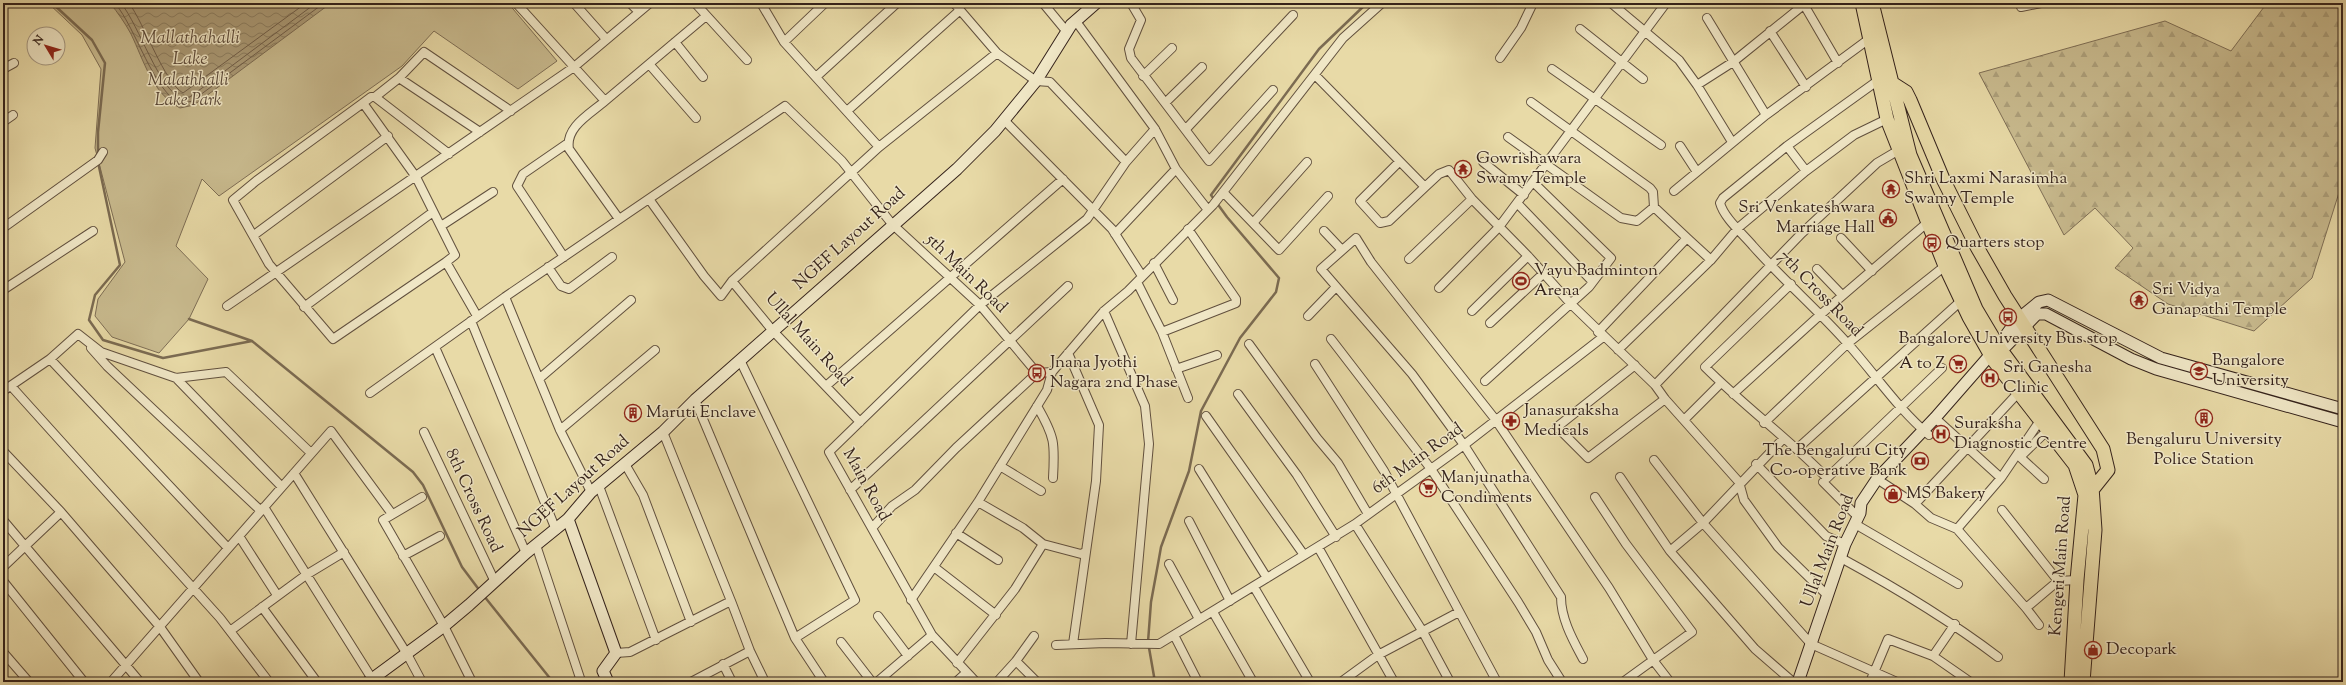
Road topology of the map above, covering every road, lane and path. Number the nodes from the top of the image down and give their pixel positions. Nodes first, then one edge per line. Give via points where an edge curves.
1 (516, 3) edge
2 (574, 3) edge
3 (630, 3) edge
4 (650, 3) edge
5 (695, 3) edge
6 (761, 3) edge
7 (826, 3) edge
8 (897, 3) edge
9 (954, 3) edge
10 (1043, 3) edge
11 (1096, 3) edge
12 (1131, 3) edge
13 (1382, 3) edge
14 (1541, 3) edge
15 (1612, 3) edge
16 (1666, 3) edge
17 (1862, 3) edge
18 (1872, 3) edge
19 (2041, 3) edge
20 (1804, 4) edge
21 (1532, 6) edge
22 (2021, 7) dead end
23 (959, 11) junction
24 (639, 12) junction
25 (1293, 15) dead end
26 (706, 16) junction
27 (1707, 18) dead end
28 (1075, 20) junction
29 (1580, 29) dead end
30 (1770, 31) junction
31 (1067, 32) junction
32 (1647, 32) junction
33 (1870, 39) junction
34 (606, 40) junction
35 (675, 42) junction
36 (784, 42) junction
37 (1172, 48) dead end
38 (997, 53) junction
39 (1500, 58) dead end
40 (747, 60) dead end
41 (14, 62) dead end
42 (1733, 62) junction
43 (1623, 63) junction
44 (1838, 63) junction
45 (649, 64) junction
46 (574, 67) junction
47 (1202, 67) dead end
48 (3, 69) edge
49 (1552, 69) dead end
50 (1315, 75) junction
51 (703, 76) dead end
52 (1143, 76) junction
53 (816, 77) junction
54 (399, 78) junction
55 (1643, 79) dead end
56 (1036, 81) junction
57 (1884, 83) junction
58 (1697, 85) junction
59 (1806, 87) junction
60 (1273, 90) dead end
61 (375, 97) junction
62 (1595, 100) junction
63 (605, 101) junction
64 (1531, 102) dead end
65 (363, 103) junction
66 (1165, 103) junction
67 (511, 111) junction
68 (847, 112) junction
69 (1766, 114) junction
70 (13, 115) dead end
71 (696, 118) dead end
72 (1887, 119) junction
73 (1004, 120) junction
74 (3, 122) edge
75 (1155, 129) junction
76 (1186, 129) junction
77 (480, 132) junction
78 (1570, 132) junction
79 (388, 136) junction
80 (1508, 136) dead end
81 (1732, 142) junction
82 (568, 143) junction
83 (1661, 145) dead end
84 (1680, 146) dead end
85 (1787, 146) junction
86 (879, 147) junction
87 (1899, 150) junction
88 (103, 152) dead end
89 (449, 154) junction
90 (1126, 162) junction
91 (1307, 162) dead end
92 (1399, 162) junction
93 (1484, 162) dead end
94 (1547, 164) junction
95 (1176, 169) junction
96 (1806, 171) junction
97 (1697, 172) junction
98 (851, 174) junction
99 (416, 177) junction
100 (1063, 179) junction
101 (1533, 182) junction
102 (1425, 187) junction
103 (1674, 191) dead end
104 (493, 192) dead end
105 (1221, 194) junction
106 (1524, 195) junction
107 (1328, 196) dead end
108 (649, 199) junction
109 (1472, 199) junction
110 (1517, 203) junction
111 (1654, 207) junction
112 (1210, 208) junction
113 (1094, 210) junction
114 (433, 212) junction
115 (619, 219) junction
116 (1928, 222) junction
117 (1253, 223) junction
118 (892, 224) junction
119 (441, 226) junction
120 (1499, 227) junction
121 (3, 228) edge
122 (1738, 228) junction
123 (1188, 229) junction
124 (93, 231) dead end
125 (1324, 231) dead end
126 (1115, 234) junction
127 (254, 235) junction
128 (1687, 238) junction
129 (1841, 238) dead end
130 (1341, 249) junction
131 (1528, 256) junction
132 (564, 257) junction
133 (612, 257) dead end
134 (1409, 259) dead end
135 (1711, 260) junction
136 (446, 262) junction
137 (1154, 264) junction
138 (1771, 266) junction
139 (1945, 266) junction
140 (548, 267) junction
141 (1818, 269) dead end
142 (1872, 271) junction
143 (276, 273) junction
144 (1544, 273) junction
145 (951, 278) junction
146 (1139, 279) junction
147 (732, 281) junction
148 (1592, 281) junction
149 (1791, 284) junction
150 (1068, 286) dead end
151 (1336, 288) junction
152 (1439, 288) dead end
153 (3, 290) edge
154 (1842, 295) junction
155 (505, 296) junction
156 (631, 300) dead end
157 (1173, 300) dead end
158 (1962, 300) junction
159 (1571, 304) junction
160 (980, 305) junction
161 (227, 306) dead end
162 (304, 307) junction
163 (1104, 311) junction
164 (1472, 312) dead end
165 (1820, 315) junction
166 (1308, 316) dead end
167 (474, 319) junction
168 (2022, 321) junction
169 (1490, 323) dead end
170 (2090, 323) junction
171 (773, 331) junction
172 (1162, 332) junction
173 (78, 334) junction
174 (1601, 334) junction
175 (2084, 334) junction
176 (1331, 339) dead end
177 (1010, 341) junction
178 (1249, 344) dead end
179 (1848, 344) junction
180 (435, 347) junction
181 (655, 350) dead end
182 (1618, 350) junction
183 (1068, 353) junction
184 (1996, 353) junction
185 (1217, 355) dead end
186 (50, 358) junction
187 (740, 360) junction
188 (1315, 364) dead end
189 (1635, 365) junction
190 (1942, 368) dead end
191 (1176, 369) junction
192 (1052, 372) junction
193 (1037, 373) junction
194 (1876, 377) junction
195 (176, 378) junction
196 (540, 378) junction
197 (1485, 381) dead end
198 (1721, 383) junction
199 (1656, 385) junction
200 (11, 386) junction
201 (826, 386) junction
202 (2268, 388) junction
203 (3, 391) edge
204 (2019, 392) junction
205 (370, 393) dead end
206 (1238, 394) dead end
207 (1733, 394) junction
208 (1188, 398) dead end
209 (1665, 399) junction
210 (695, 400) junction
211 (2266, 400) junction
212 (1037, 406) junction
213 (1902, 408) junction
214 (2343, 409) edge
215 (1206, 416) dead end
216 (1494, 419) junction
217 (1685, 419) junction
218 (1938, 420) junction
219 (860, 422) junction
220 (2343, 422) edge
221 (1764, 423) junction
222 (2045, 424) junction
223 (560, 430) junction
224 (424, 432) dead end
225 (663, 432) junction
226 (1926, 433) junction
227 (1783, 439) junction
228 (1464, 445) junction
229 (1968, 447) junction
230 (1798, 448) junction
231 (3, 451) edge
232 (311, 453) junction
233 (1654, 460) dead end
234 (625, 464) junction
235 (1756, 464) junction
236 (1000, 466) junction
237 (1199, 469) dead end
238 (1431, 469) junction
239 (294, 473) junction
240 (1620, 477) dead end
241 (1053, 478) dead end
242 (2001, 478) junction
243 (2044, 479) dead end
244 (1880, 481) junction
245 (1739, 482) junction
246 (1823, 482) dead end
247 (282, 487) junction
248 (595, 489) junction
249 (850, 490) junction
250 (2088, 490) junction
251 (1041, 491) dead end
252 (1396, 493) junction
253 (422, 496) dead end
254 (1596, 496) dead end
255 (978, 502) junction
256 (1915, 504) junction
257 (263, 509) junction
258 (2002, 510) dead end
259 (61, 512) junction
260 (392, 514) junction
261 (1368, 514) junction
262 (1858, 518) junction
263 (568, 519) junction
264 (3, 520) edge
265 (1189, 521) dead end
266 (1703, 523) junction
267 (1355, 524) junction
268 (873, 528) junction
269 (1957, 529) junction
270 (556, 530) junction
271 (956, 533) junction
272 (239, 536) junction
273 (440, 536) dead end
274 (1336, 537) junction
275 (1043, 544) junction
276 (1845, 544) junction
277 (536, 545) junction
278 (26, 546) junction
279 (1318, 547) junction
280 (228, 548) junction
281 (1670, 551) junction
282 (344, 552) junction
283 (1085, 552) junction
284 (526, 553) junction
285 (1304, 554) junction
286 (403, 556) junction
287 (1841, 558) junction
288 (998, 560) dead end
289 (1169, 564) dead end
290 (3, 567) edge
291 (934, 567) junction
292 (306, 575) junction
293 (1267, 578) junction
294 (2058, 580) junction
295 (2077, 580) junction
296 (3, 581) edge
297 (496, 582) junction
298 (1958, 584) dead end
299 (1254, 586) junction
300 (193, 588) junction
301 (277, 595) junction
302 (1827, 595) junction
303 (911, 600) junction
304 (731, 601) junction
305 (1230, 601) junction
306 (262, 607) junction
307 (2026, 608) junction
308 (1213, 612) junction
309 (1459, 612) junction
310 (996, 615) junction
311 (878, 616) dead end
312 (1199, 620) junction
313 (691, 622) junction
314 (1955, 624) junction
315 (2039, 625) dead end
316 (444, 626) junction
317 (160, 627) junction
318 (230, 631) junction
319 (1423, 632) junction
320 (932, 635) junction
321 (1174, 635) junction
322 (1034, 636) dead end
323 (795, 638) junction
324 (656, 640) junction
325 (841, 642) dead end
326 (1073, 644) junction
327 (1131, 644) junction
328 (1811, 644) junction
329 (1056, 645) dead end
330 (750, 651) junction
331 (3, 652) edge
332 (616, 653) junction
333 (407, 654) junction
334 (1378, 655) junction
335 (908, 656) junction
336 (1933, 656) junction
337 (1998, 657) dead end
338 (1583, 659) dead end
339 (1653, 660) junction
340 (1016, 662) junction
341 (957, 663) junction
342 (127, 664) junction
343 (723, 664) junction
344 (1874, 671) junction
345 (966, 673) junction
346 (581, 680) dead end
347 (371, 681) edge
348 (1969, 681) edge
349 (29, 682) edge
350 (84, 682) edge
351 (111, 682) edge
352 (140, 682) edge
353 (199, 682) edge
354 (269, 682) edge
355 (317, 682) edge
356 (422, 682) edge
357 (472, 682) edge
358 (608, 682) edge
359 (691, 682) edge
360 (732, 682) edge
361 (765, 682) edge
362 (824, 682) edge
363 (872, 682) edge
364 (877, 682) edge
365 (956, 682) edge
366 (976, 682) edge
367 (997, 682) edge
368 (1037, 682) edge
369 (1198, 682) edge
370 (1253, 682) edge
371 (1310, 682) edge
372 (1341, 682) edge
373 (1394, 682) edge
374 (1450, 682) edge
375 (1497, 682) edge
376 (1562, 682) edge
377 (1623, 682) edge
378 (1670, 682) edge
379 (1793, 682) edge
380 (1798, 682) edge
381 (1870, 682) edge
382 (1897, 682) edge
383 (2071, 682) edge
384 (2083, 682) edge

1 - 46 street
2 - 34 street
3 - 24 street
4 - 24 street
5 - 26 street
6 - 36 street
7 - 36 street
8 - 53 street
9 - 23 street
10 - 31 street
11 - 28 street, NGEF Layout Road
12 - 52 street via 1141,20 1130,49 1130,58
13 - 50 street via 1343,38
14 - 21 street
15 - 32 street
16 - 32 street
17 - 33 main road, Kengeri Main Road
18 - 57 main road, Kengeri Main Road
19 - 22 street
20 - 30 street
20 - 44 street
21 - 39 street via 1521,28
23 - 38 street
23 - 68 street
24 - 34 street
25 - 76 street
26 - 35 street
26 - 40 street
27 - 42 street
28 - 31 street, NGEF Layout Road
28 - 75 street
29 - 43 street
30 - 42 street
30 - 59 street
31 - 56 street, NGEF Layout Road
32 - 43 street
32 - 58 street via 1678,60
33 - 44 street
33 - 57 main road, Kengeri Main Road
34 - 46 street
35 - 45 street
35 - 51 street
36 - 53 street
37 - 52 street
38 - 56 street
38 - 86 street
41 - 48 street
42 - 58 street
42 - 69 street
43 - 55 street
43 - 62 street
44 - 59 street
45 - 63 street
45 - 71 street
46 - 63 street
46 - 67 street
47 - 66 street
49 - 62 street
50 - 92 street
50 - 105 street
52 - 66 street
53 - 68 street
54 - 61 street
54 - 67 street via 424,52
54 - 77 street
56 - 73 street, NGEF Layout Road
56 - 90 street via 1050,82
57 - 72 main road, Kengeri Main Road
57 - 85 street, 7th Cross Road
57 - 168 main road via 1906,92 1943,179 1977,247
57 - 184 main road, Kengeri Main Road via 1898,114 1910,155
58 - 81 street
59 - 69 street
60 - 76 street via 1209,160
61 - 65 street
61 - 89 street
62 - 78 street
62 - 83 street
63 - 82 street via 574,128
64 - 78 street
65 - 79 street
65 - 127 street via 233,200
66 - 76 street
67 - 77 street
68 - 86 street
69 - 81 street
70 - 74 street
72 - 87 main road, Kengeri Main Road
72 - 96 street via 1854,135
73 - 100 street
73 - 118 street, NGEF Layout Road via 957,168
75 - 90 street
75 - 95 street
77 - 89 street
78 - 94 street
78 - 111 street via 1650,188 1653,192
79 - 99 street
79 - 127 street
80 - 94 street
81 - 97 street
82 - 115 street via 569,149
82 - 132 street via 523,174 517,186
84 - 97 street
85 - 96 street
85 - 122 street, 7th Cross Road via 1720,203
86 - 98 street
87 - 116 main road, Kengeri Main Road
87 - 138 street via 1877,163 1802,233
88 - 121 street via 98,160
89 - 99 street
90 - 113 street
91 - 117 street
92 - 102 street
92 - 102 street via 1360,200 1380,222 1389,221
93 - 106 street
94 - 101 street
94 - 111 street via 1628,221 1637,221
95 - 112 street
95 - 126 street
96 - 122 street
97 - 103 street
98 - 108 street, 5th Main Road via 842,161 785,106
98 - 118 street, 5th Main Road
98 - 147 street
99 - 114 street
99 - 143 street
100 - 113 street
100 - 145 street
101 - 106 street
101 - 148 street via 1612,258
102 - 109 street via 1439,174 1449,170
104 - 119 street
105 - 112 street
105 - 117 street
106 - 110 street
107 - 117 street via 1279,250
108 - 115 street
108 - 147 street via 721,296
109 - 120 street
109 - 134 street
110 - 120 street
110 - 148 street
111 - 128 street
112 - 123 street
113 - 126 street
113 - 160 street via 1087,219
114 - 119 street
114 - 162 street
115 - 132 street
116 - 139 main road, Kengeri Main Road
116 - 142 street
118 - 145 street, 5th Main Road
118 - 171 street, NGEF Layout Road
119 - 136 street via 455,255
120 - 131 street
120 - 152 street
122 - 135 street
122 - 138 street, 7th Cross Road
123 - 137 street
123 - 172 street via 1236,299 1236,303
124 - 153 street
125 - 130 street
126 - 146 street
127 - 143 street
128 - 135 street
128 - 174 street, 6th Main Road
129 - 142 street
130 - 151 street via 1321,269
130 - 216 street via 1356,238 1371,262
131 - 144 street
131 - 164 street
132 - 140 street
133 - 140 street via 569,289 561,286
135 - 182 street
136 - 162 street via 333,339
136 - 167 street
137 - 146 street
137 - 157 street
138 - 149 street, 7th Cross Road
138 - 199 street
139 - 158 main road, Kengeri Main Road
139 - 179 street
140 - 155 street
141 - 154 street
142 - 154 street
143 - 161 street
143 - 162 street
144 - 159 street
144 - 169 street
145 - 160 street, 5th Main Road
145 - 201 street
146 - 163 street
146 - 172 street
147 - 171 street, Ullal Main Road
148 - 159 street
149 - 165 street, 7th Cross Road
149 - 198 street via 1705,367
150 - 177 street
151 - 166 street
151 - 228 street via 1412,374
154 - 165 street
155 - 167 street
155 - 196 street
156 - 196 street
158 - 184 main road, Kengeri Main Road via 1969,317
158 - 194 street
159 - 174 street
159 - 197 street
160 - 177 street, 5th Main Road
160 - 219 street
163 - 183 street
163 - 327 street via 1144,406 1149,444
165 - 179 street, 7th Cross Road
165 - 207 street
167 - 180 street
167 - 270 street
168 - 170 street via 2039,302 2048,300
168 - 175 street via 2037,314 2046,314
168 - 184 street, Ullal Main Road
168 - 250 main road via 2103,450 2108,470
170 - 175 street
170 - 202 street via 2161,358
171 - 187 street, NGEF Layout Road
171 - 201 street, Ullal Main Road
172 - 191 street
173 - 186 street
173 - 195 street via 101,352
173 - 257 street via 107,366
174 - 182 street
174 - 216 street, 6th Main Road
175 - 211 street via 2156,369
176 - 238 street
177 - 193 street, 5th Main Road
177 - 249 street
178 - 261 street via 1338,463
179 - 194 street, 7th Cross Road
179 - 221 street
180 - 205 street
180 - 284 street
181 - 223 street
182 - 189 street
183 - 192 street
183 - 283 street via 1099,425 1096,481
184 - 204 main road, Kengeri Main Road
184 - 218 street, Ullal Main Road
184 - 250 main road, Kengeri Main Road via 2086,465
185 - 191 street
186 - 200 street
186 - 280 street
187 - 210 street, NGEF Layout Road
187 - 323 street via 855,600
188 - 252 street via 1357,427
189 - 199 street
189 - 209 street via 1557,427 1588,458
190 - 213 street
191 - 208 street
192 - 193 street
192 - 212 street via 1047,390
193 - 268 street via 915,490 892,506
194 - 213 street, 7th Cross Road
194 - 230 street
195 - 232 street via 226,372
195 - 247 street
196 - 223 street
198 - 207 street
198 - 217 street
199 - 209 street
200 - 203 street
200 - 300 street
201 - 219 street, Ullal Main Road
202 - 211 street
202 - 214 street
204 - 222 main road, Kengeri Main Road
204 - 229 street
206 - 274 street via 1297,475
207 - 221 street
209 - 217 street
210 - 225 street, NGEF Layout Road
210 - 323 street
211 - 220 street
212 - 236 street
212 - 241 street via 1055,445
213 - 226 street, 7th Cross Road
213 - 230 street via 1826,478
215 - 285 street
216 - 228 street, 6th Main Road
216 - 339 street via 1610,588
217 - 245 street
218 - 226 street, Ullal Main Road
218 - 229 street
219 - 249 street, Main Road via 829,452
221 - 227 street
222 - 242 street
222 - 243 street via 2020,457
222 - 250 main road, Kengeri Main Road via 2075,465
223 - 248 street
224 - 297 street, 8th Cross Road
225 - 234 street, NGEF Layout Road
225 - 304 street
226 - 244 street, Ullal Main Road
227 - 230 street
227 - 235 street
228 - 238 street, 6th Main Road
228 - 338 street via 1561,596 1561,606 1571,636
229 - 242 street
229 - 256 street
231 - 259 street
232 - 239 street
232 - 260 street via 331,431
233 - 266 street
234 - 248 street, NGEF Layout Road
234 - 313 street via 642,495
235 - 245 street
235 - 276 street via 1826,536
236 - 251 street
236 - 255 street
237 - 293 street
238 - 252 street, 6th Main Road
238 - 376 street via 1518,602
239 - 247 street
239 - 282 street
240 - 281 street
242 - 269 street
244 - 256 street
244 - 262 street, Ullal Main Road via 1867,507
245 - 266 street
245 - 302 street via 1744,500 1778,548
246 - 262 street
247 - 257 street
248 - 263 street, NGEF Layout Road
248 - 324 street
249 - 268 street, Main Road
250 - 295 main road, Kengeri Main Road
250 - 384 main road, Kengeri Main Road via 2095,530
252 - 261 street, 6th Main Road
252 - 309 street
253 - 260 street
254 - 339 street via 1626,544 1692,632
255 - 271 street
255 - 275 street via 1023,528
256 - 269 street via 1931,518
257 - 272 street
257 - 292 street
258 - 294 street
259 - 278 street
259 - 317 street
260 - 286 street via 383,520
261 - 267 street, 6th Main Road
262 - 276 street, Ullal Main Road
262 - 298 street
263 - 270 street, NGEF Layout Road
263 - 332 street
264 - 278 street
265 - 305 street
266 - 281 street
266 - 328 street
267 - 274 street, 6th Main Road
267 - 319 street
268 - 303 street, Main Road
269 - 307 street
270 - 277 street, NGEF Layout Road
271 - 288 street
271 - 291 street
272 - 280 street
272 - 301 street
273 - 286 street
274 - 279 street, 6th Main Road
275 - 283 street via 1081,554
275 - 310 street
276 - 287 street, Ullal Main Road
277 - 284 street, NGEF Layout Road
277 - 346 street
278 - 290 street
278 - 342 street
279 - 285 street, 6th Main Road
279 - 334 street
280 - 300 street
281 - 379 street via 1755,649
282 - 292 street
282 - 333 street
283 - 326 street
284 - 297 street, NGEF Layout Road
285 - 293 street, 6th Main Road
286 - 316 street
287 - 302 street, Ullal Main Road
287 - 314 street
289 - 312 street
291 - 303 street
291 - 310 street
292 - 301 street
292 - 347 street
293 - 299 street, 6th Main Road
294 - 295 street
294 - 307 street
295 - 383 main road, Kengeri Main Road
296 - 350 street
297 - 316 street, NGEF Layout Road
299 - 305 street, 6th Main Road
299 - 371 street
300 - 317 street
300 - 318 street
301 - 306 street
302 - 328 street, Ullal Main Road
303 - 320 street
304 - 313 street
304 - 330 street
305 - 308 street, 6th Main Road
306 - 318 street
306 - 355 street
307 - 315 street
308 - 312 street, 6th Main Road
308 - 370 street
309 - 319 street
309 - 375 street
310 - 341 street
311 - 335 street
312 - 321 street, 6th Main Road
313 - 324 street
314 - 336 street
314 - 337 street
316 - 333 street, NGEF Layout Road
316 - 357 street
317 - 342 street
317 - 353 street
318 - 354 street
319 - 334 street
319 - 374 street
320 - 335 street
320 - 341 street
321 - 327 street, 6th Main Road via 1159,644
321 - 369 street
322 - 340 street
323 - 362 street
324 - 332 street via 630,652
325 - 363 street
326 - 327 street, 6th Main Road
326 - 329 street, 6th Main Road
328 - 344 street
328 - 380 street, Ullal Main Road
330 - 343 street
330 - 361 street
331 - 349 street
332 - 358 street via 603,671
333 - 347 street, NGEF Layout Road
333 - 356 street
334 - 372 street
334 - 373 street
335 - 364 street
336 - 344 street via 1888,640
336 - 348 street
339 - 377 street
339 - 378 street
340 - 367 street
340 - 368 street
341 - 345 street
342 - 351 street
342 - 352 street
343 - 359 street
343 - 360 street
344 - 381 street
344 - 382 street
345 - 365 street
345 - 366 street

